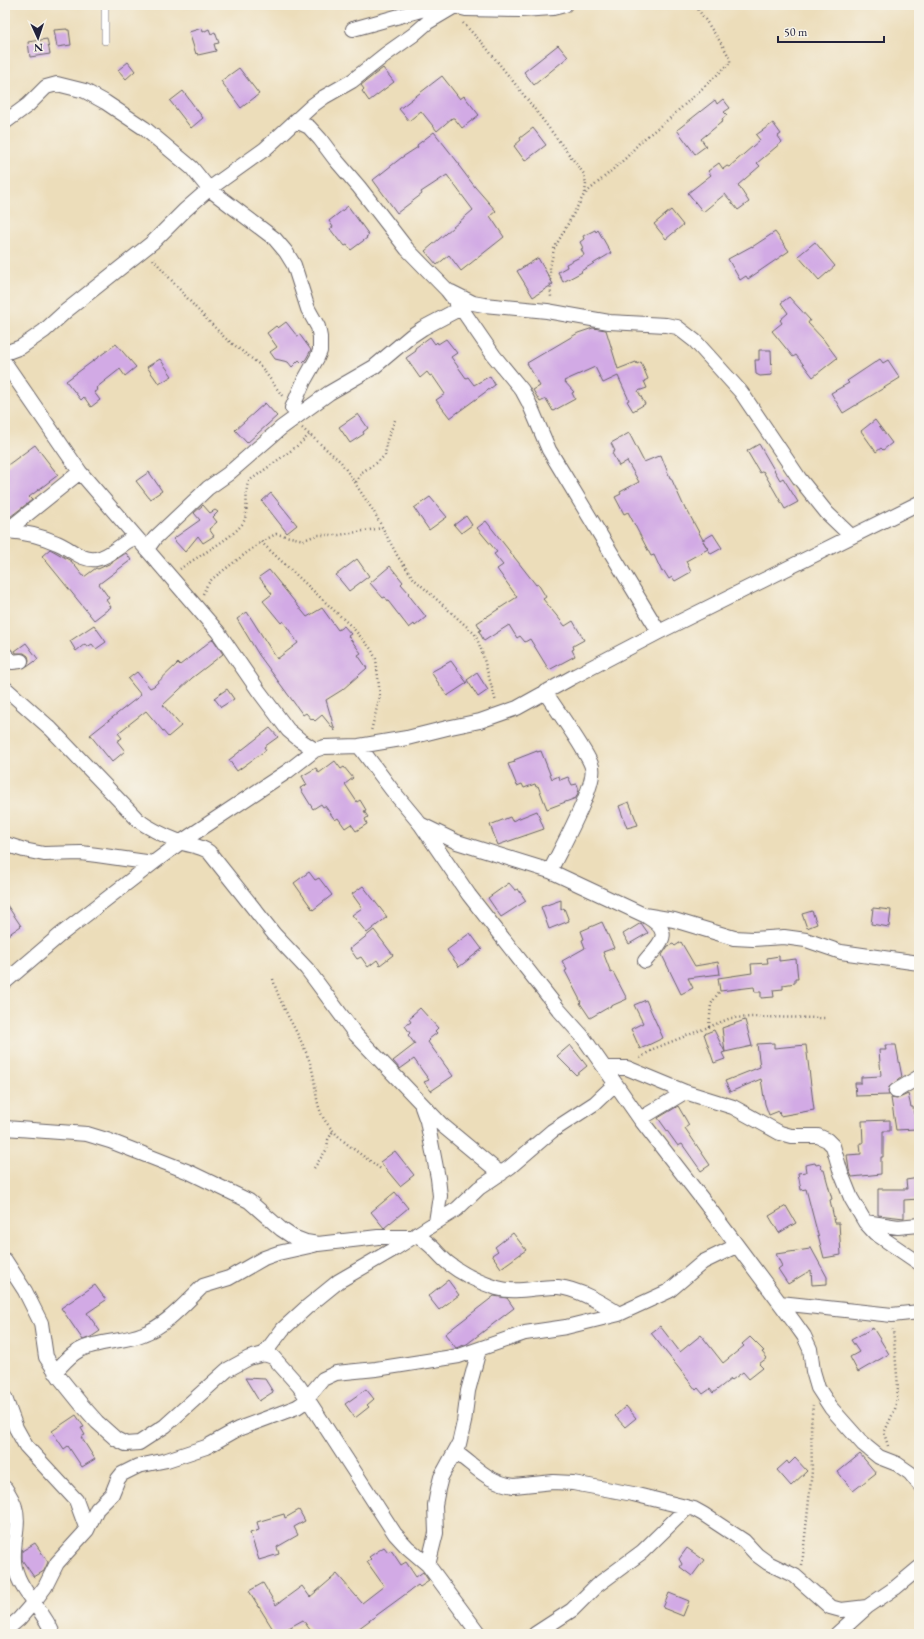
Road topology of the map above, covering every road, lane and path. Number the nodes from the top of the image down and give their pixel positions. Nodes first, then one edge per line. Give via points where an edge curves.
1 (105, 5) edge
2 (566, 5) edge
3 (696, 5) edge
4 (449, 6) edge
5 (353, 29) dead end
6 (105, 41) dead end
7 (296, 121) junction
8 (5, 122) edge
9 (209, 189) junction
10 (585, 193) junction
11 (144, 250) junction
12 (447, 290) junction
13 (462, 308) junction
14 (552, 312) junction
15 (5, 353) edge
16 (5, 363) edge
17 (295, 412) junction
18 (395, 420) dead end
19 (309, 435) junction
20 (80, 472) junction
21 (355, 483) junction
22 (919, 503) edge
23 (382, 528) junction
24 (6, 531) edge
25 (851, 536) junction
26 (261, 542) junction
27 (144, 546) junction
28 (170, 576) junction
29 (198, 607) junction
30 (659, 632) junction
31 (5, 688) edge
32 (545, 692) junction
33 (500, 713) junction
34 (363, 745) junction
35 (315, 750) junction
36 (421, 825) junction
37 (181, 842) junction
38 (5, 844) edge
39 (153, 863) junction
40 (550, 871) junction
41 (644, 915) junction
42 (645, 961) dead end
43 (919, 963) edge
44 (272, 979) dead end
45 (5, 982) edge
46 (719, 992) dead end
47 (827, 1018) dead end
48 (709, 1027) junction
49 (605, 1068) junction
50 (627, 1068) junction
51 (919, 1077) edge
52 (615, 1084) junction
53 (685, 1092) junction
54 (896, 1092) dead end
55 (420, 1103) junction
56 (640, 1119) junction
57 (5, 1128) edge
58 (333, 1131) junction
59 (314, 1168) dead end
60 (382, 1170) dead end
61 (501, 1174) junction
62 (436, 1222) junction
63 (865, 1222) junction
64 (919, 1226) edge
65 (414, 1236) junction
66 (318, 1244) junction
67 (736, 1246) junction
68 (5, 1260) edge
69 (919, 1263) edge
70 (780, 1303) junction
71 (919, 1312) edge
72 (619, 1314) junction
73 (892, 1314) junction
74 (479, 1350) junction
75 (264, 1354) junction
76 (55, 1372) junction
77 (818, 1388) junction
78 (307, 1397) junction
79 (5, 1398) edge
80 (455, 1452) junction
81 (897, 1464) junction
82 (919, 1484) edge
83 (5, 1488) edge
84 (687, 1508) junction
85 (87, 1530) junction
86 (428, 1565) junction
87 (919, 1568) edge
88 (800, 1581) junction
89 (33, 1603) junction
90 (867, 1607) junction
91 (5, 1631) edge
92 (53, 1634) edge
93 (479, 1634) edge
94 (535, 1634) edge
95 (837, 1634) edge

1 - 6 lane
2 - 4 street via 521,10 466,9
3 - 10 path via 729,55 730,63
4 - 5 street
4 - 7 street via 352,81 324,96
4 - 10 path via 490,52 580,170 586,180
7 - 9 street via 266,149
7 - 12 street via 309,127 320,139 407,248
8 - 9 street via 28,105 46,87 57,84 85,91 106,102 164,144 192,168
9 - 11 street
9 - 17 street via 275,239 286,252 294,265 308,309 318,327 320,351 304,381
10 - 14 path via 554,249 550,267
11 - 15 street via 44,331 21,347
11 - 17 path via 225,338 260,365
12 - 13 street
12 - 14 street via 473,303
13 - 17 street via 423,328 374,367
13 - 30 street via 494,356 522,390 549,450
14 - 25 street via 609,322 666,325 677,327 684,332 741,392 799,478 827,513
16 - 20 street
17 - 19 path via 301,427
17 - 27 street
18 - 21 path via 384,455 362,472
19 - 21 path via 341,462
19 - 28 path via 249,481 244,520 238,530
20 - 24 street
20 - 27 street
21 - 23 path
22 - 25 street
23 - 26 path via 339,535 317,535 302,540 276,534
23 - 33 path via 414,579 475,634
24 - 27 street via 43,537 60,543 90,560 106,556 130,540 134,539
25 - 30 street
26 - 29 path via 212,579 205,588
26 - 34 path via 353,628 371,649 376,659 380,696
27 - 28 street
28 - 29 street
29 - 35 street via 288,730
30 - 32 street
31 - 37 street via 51,729 138,820 152,830
32 - 33 street via 517,708
32 - 40 street via 593,768 593,775 578,817
33 - 34 street via 480,721
34 - 35 street via 324,747
34 - 36 street via 392,790
35 - 37 street via 288,771
36 - 40 street via 457,842
36 - 49 street via 469,895
37 - 39 street
37 - 55 street via 210,852 274,934 307,969 356,1035
38 - 39 street via 44,854 81,853
39 - 45 street
40 - 41 street
41 - 42 street via 658,923 663,934 659,945
41 - 43 street via 681,922 734,938 784,937 806,940 841,952
44 - 58 path via 311,1065 317,1105
46 - 48 path via 712,1004
47 - 48 path via 739,1017
48 - 50 path via 653,1049
49 - 50 street
49 - 52 street
50 - 53 street
51 - 54 street
52 - 56 street
52 - 61 street via 595,1103 552,1131
53 - 56 street
53 - 63 street via 733,1107 780,1133 791,1136 818,1136 827,1140 833,1146 851,1198
55 - 61 street via 442,1125
55 - 62 street via 427,1120 438,1178 440,1196
56 - 67 street
57 - 66 street via 87,1134 110,1141 189,1172 249,1201 293,1237
58 - 59 path via 327,1149
58 - 60 path
61 - 62 street via 479,1188 457,1209
62 - 65 street
63 - 64 street via 898,1227
63 - 69 street via 875,1233
65 - 66 street
65 - 72 street via 432,1247 461,1272 486,1284 511,1290 557,1287 570,1289
65 - 75 street via 339,1281 283,1329
66 - 76 street via 278,1253 249,1265 222,1281 207,1283 164,1322 148,1332 78,1351
67 - 70 street
67 - 72 street via 703,1262 669,1291
68 - 76 street via 41,1323 46,1357
70 - 73 street
70 - 77 street via 801,1331 810,1349
71 - 73 street
72 - 74 street via 566,1327 525,1333
73 - 81 path via 898,1387 895,1409 884,1433 888,1448
74 - 78 street via 459,1356 376,1369 336,1372 323,1379
74 - 80 street via 468,1391 462,1436
75 - 76 street via 249,1358 227,1370 165,1426 139,1443 126,1444 116,1439 97,1422
75 - 78 street via 273,1357
77 - 81 street via 831,1408 863,1444 879,1457
77 - 88 path via 812,1409 812,1472
78 - 85 street via 297,1407 238,1429 206,1447 167,1460 138,1466 122,1474 112,1494 97,1509
78 - 86 street via 396,1534
79 - 85 street via 26,1446 76,1500
80 - 84 street via 480,1473 508,1485 573,1483 633,1494
80 - 86 street via 441,1477 438,1489 435,1505 436,1533
81 - 82 street via 910,1473
83 - 89 street via 16,1508 13,1558 15,1569
84 - 88 street via 703,1514 744,1541 768,1563
84 - 94 street via 642,1552 596,1586 572,1610
85 - 89 street via 57,1563 45,1587
86 - 93 street
87 - 90 street
88 - 90 street via 830,1607 840,1610
89 - 91 street
89 - 92 street
90 - 95 street

